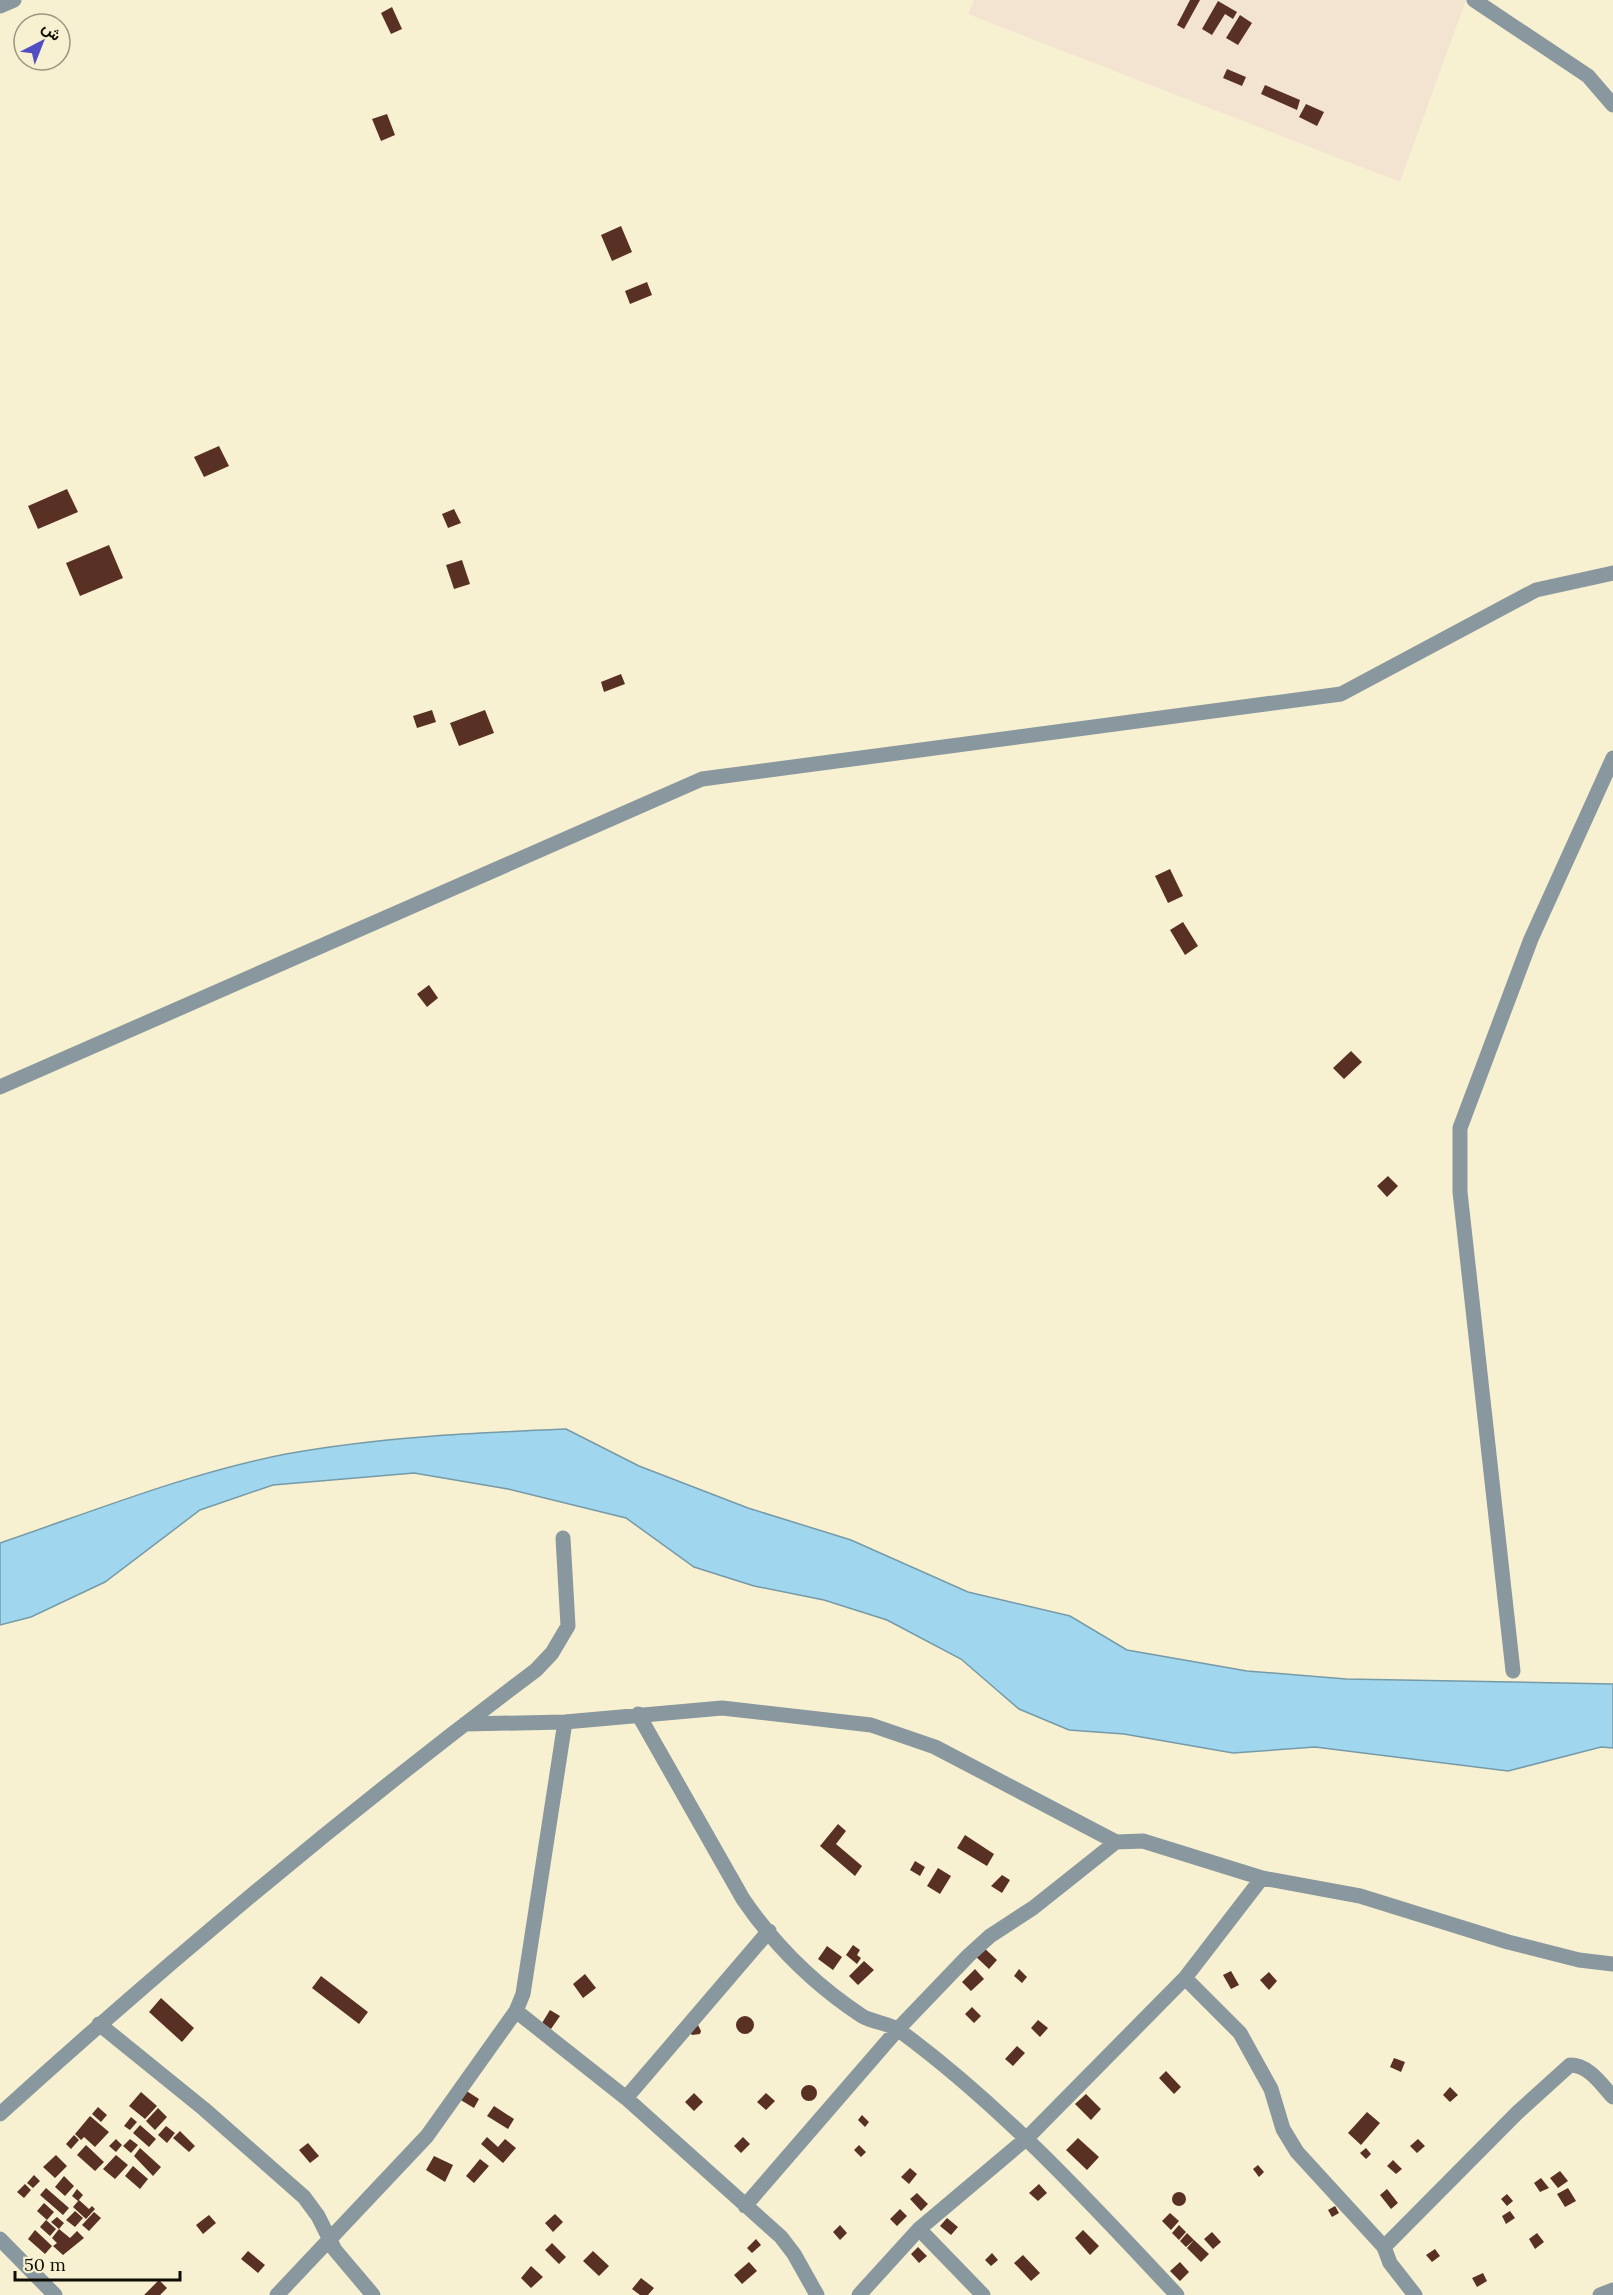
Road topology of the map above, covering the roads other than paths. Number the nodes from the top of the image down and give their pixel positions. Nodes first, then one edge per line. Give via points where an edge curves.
1 (14, 0) edge
2 (1474, 0) edge
3 (0, 6) edge
4 (1613, 105) edge
5 (1613, 573) edge
6 (1613, 758) edge
7 (0, 1087) edge
8 (563, 1538) dead end
9 (1513, 1671) dead end
10 (638, 1714) junction
11 (565, 1722) junction
12 (465, 1724) junction
13 (1116, 1842) junction
14 (1262, 1878) junction
15 (769, 1931) junction
16 (1613, 1964) edge
17 (1185, 1978) junction
18 (516, 2011) junction
19 (99, 2024) junction
20 (898, 2029) junction
21 (1613, 2097) edge
22 (626, 2098) junction
23 (0, 2114) edge
24 (1027, 2138) junction
25 (745, 2206) junction
26 (920, 2229) junction
27 (330, 2238) junction
28 (0, 2239) edge
29 (1384, 2247) junction
30 (1613, 2290) edge
31 (55, 2295) edge
32 (277, 2295) edge
33 (373, 2295) edge
34 (817, 2295) edge
35 (859, 2295) edge
36 (983, 2295) edge
37 (1177, 2295) edge
38 (1415, 2295) edge
39 (1600, 2295) edge

1 - 3 street
2 - 4 street via 1588,76
5 - 7 street via 1536,590 1341,694 702,779
6 - 9 street via 1531,939 1460,1128 1460,1192
8 - 12 street via 568,1626 536,1670
10 - 11 street
10 - 13 street via 722,1708 871,1725 935,1747
10 - 15 street via 743,1899
11 - 12 street
11 - 18 street via 524,1994
12 - 19 street
13 - 14 street via 1143,1841
13 - 20 street via 979,1945
14 - 16 street via 1360,1896 1508,1942 1579,1960
14 - 17 street
15 - 20 street via 806,1975 834,1997 866,2018
15 - 22 street
17 - 24 street
17 - 29 street via 1240,2033 1271,2089 1283,2129 1297,2152
18 - 22 street
18 - 27 street via 427,2136
19 - 23 street
19 - 27 street via 304,2197
20 - 24 street
20 - 25 street
21 - 29 street via 1588,2070 1570,2065
22 - 25 street
24 - 26 street
24 - 37 street
25 - 34 street via 781,2237
26 - 35 street
26 - 36 street
27 - 32 street
27 - 33 street via 335,2250
28 - 31 street
29 - 38 street via 1390,2263
30 - 39 street

